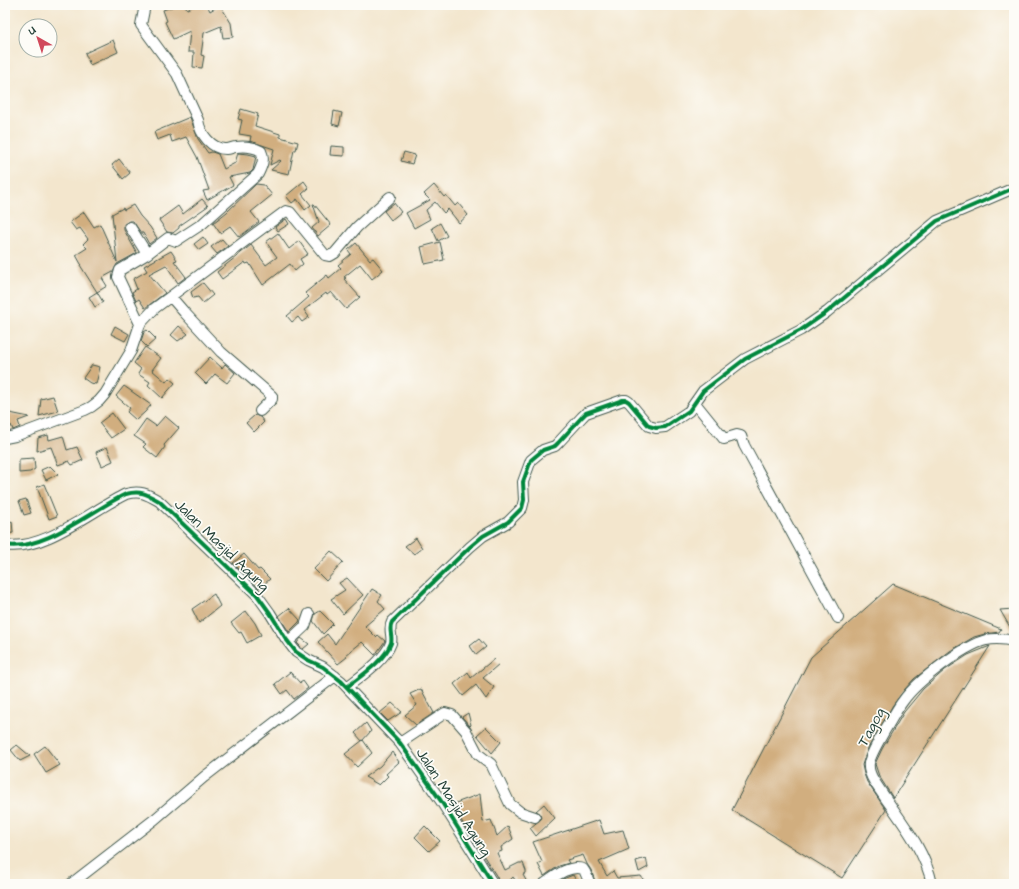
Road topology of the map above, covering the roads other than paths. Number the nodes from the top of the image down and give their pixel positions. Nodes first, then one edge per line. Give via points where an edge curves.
1 (146, 5) edge
2 (1014, 188) edge
3 (390, 197) dead end
4 (130, 227) dead end
5 (147, 254) junction
6 (171, 297) junction
7 (140, 324) junction
8 (695, 403) junction
9 (260, 411) dead end
10 (5, 438) edge
11 (5, 545) edge
12 (309, 614) dead end
13 (838, 618) dead end
14 (1014, 641) edge
15 (288, 642) junction
16 (335, 676) junction
17 (347, 687) junction
18 (400, 743) junction
19 (535, 817) dead end
20 (71, 884) edge
21 (493, 884) edge
22 (544, 884) edge
23 (590, 884) edge
24 (932, 884) edge

1 - 5 street via 142,25 177,74 206,140 220,149 251,147 261,151 263,155 258,174 202,224 176,241 168,238
2 - 8 street via 937,221 827,312 801,330 745,359 703,391
3 - 6 street via 330,256 325,255 286,211
4 - 5 street
5 - 7 street via 120,270 118,277
6 - 7 street via 155,308
6 - 9 street via 221,352 272,396
7 - 10 street via 131,351 99,401 85,410
8 - 13 street via 724,439 741,436
8 - 17 street via 672,423 660,428 649,426 626,400 582,416 558,443 542,450 531,460 523,482 522,508 508,522 483,536 470,547 392,622 392,639 384,655
11 - 15 street, Jalan Masjid Agung via 31,544 126,494 145,493 159,501 253,590
12 - 15 street via 306,626
14 - 24 street, Tagog via 986,640 973,645 922,680 903,701 875,748 869,764 874,781 924,859
15 - 16 street, Jalan Masjid Agung via 301,655
16 - 17 street, Jalan Masjid Agung
16 - 20 street
17 - 18 street, Jalan Masjid Agung
18 - 19 street via 445,713 452,714 466,731 478,754 491,764 510,804 520,812
18 - 21 street, Jalan Masjid Agung via 441,801
22 - 23 street via 560,873 576,867 583,868

